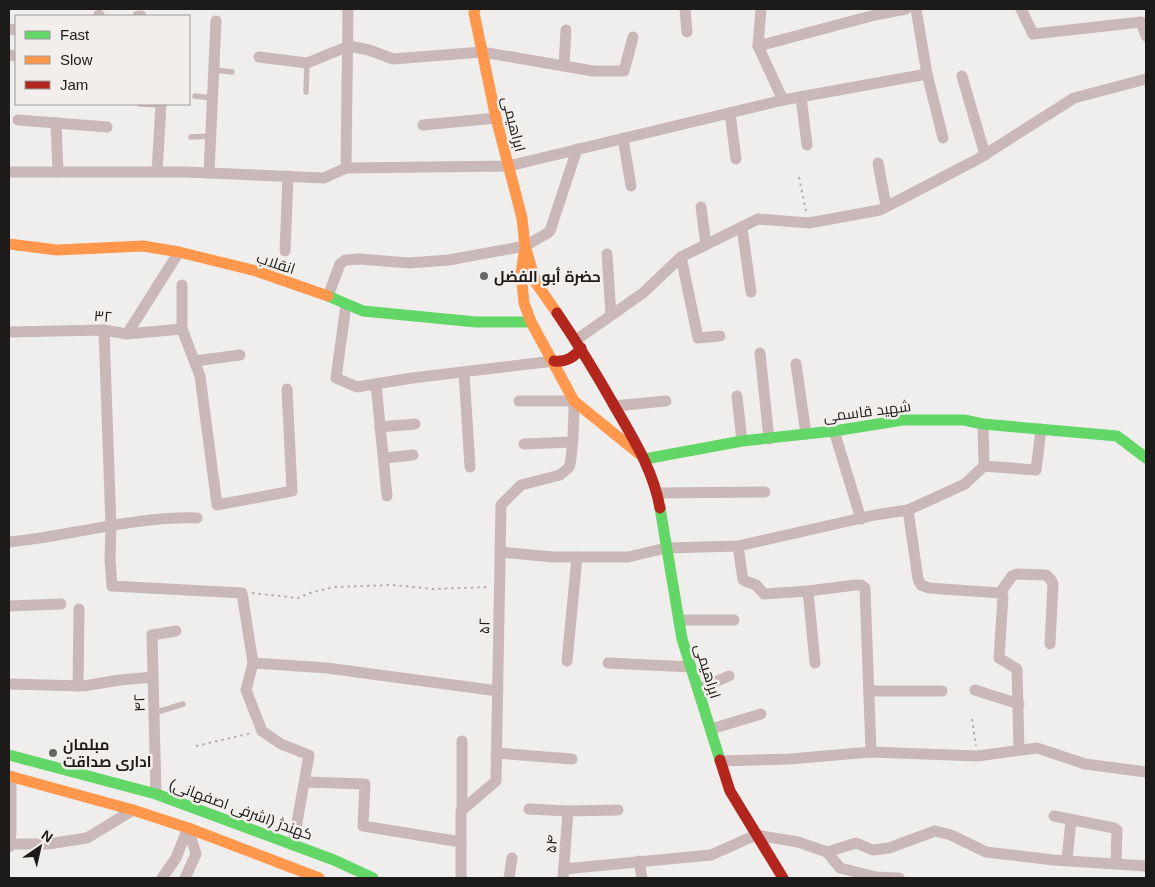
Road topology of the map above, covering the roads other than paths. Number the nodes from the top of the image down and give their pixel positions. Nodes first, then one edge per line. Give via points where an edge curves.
1 (348, 9) edge
2 (474, 9) edge
3 (685, 9) edge
4 (761, 9) edge
5 (906, 9) edge
6 (916, 9) edge
7 (1021, 9) edge
8 (216, 21) dead end
9 (566, 30) dead end
10 (687, 32) dead end
11 (1146, 36) edge
12 (633, 37) dead end
13 (349, 46) junction
14 (758, 46) junction
15 (482, 52) junction
16 (259, 57) dead end
17 (307, 63) junction
18 (564, 66) junction
19 (214, 70) junction
20 (232, 72) dead end
21 (927, 74) junction
22 (962, 76) dead end
23 (1146, 79) edge
24 (306, 92) dead end
25 (195, 96) dead end
26 (801, 97) junction
27 (212, 98) junction
28 (783, 100) junction
29 (161, 105) edge
30 (730, 113) junction
31 (496, 118) junction
32 (18, 120) dead end
33 (56, 123) junction
34 (423, 124) dead end
35 (107, 127) dead end
36 (210, 136) junction
37 (192, 137) dead end
38 (623, 138) junction
39 (943, 138) dead end
40 (807, 145) dead end
41 (577, 149) junction
42 (985, 155) junction
43 (736, 159) dead end
44 (878, 163) dead end
45 (509, 166) junction
46 (346, 168) junction
47 (9, 172) edge
48 (58, 172) junction
49 (157, 172) junction
50 (209, 173) junction
51 (288, 176) junction
52 (631, 186) dead end
53 (886, 206) junction
54 (701, 207) dead end
55 (742, 228) junction
56 (9, 244) edge
57 (706, 245) junction
58 (525, 246) junction
59 (284, 251) dead end
60 (180, 252) junction
61 (606, 254) dead end
62 (681, 257) junction
63 (182, 285) dead end
64 (751, 292) dead end
65 (328, 296) junction
66 (346, 304) junction
67 (611, 315) junction
68 (531, 322) junction
69 (182, 329) junction
70 (104, 330) junction
71 (9, 332) edge
72 (127, 334) junction
73 (720, 336) dead end
74 (578, 344) junction
75 (760, 353) dead end
76 (240, 356) dead end
77 (195, 361) junction
78 (554, 361) junction
79 (796, 364) dead end
80 (464, 372) junction
81 (376, 384) junction
82 (287, 389) dead end
83 (738, 396) dead end
84 (574, 401) junction
85 (666, 401) dead end
86 (519, 402) dead end
87 (614, 406) junction
88 (415, 424) dead end
89 (983, 424) junction
90 (380, 427) junction
91 (1041, 429) junction
92 (834, 431) junction
93 (806, 434) junction
94 (769, 439) junction
95 (742, 441) junction
96 (572, 442) junction
97 (524, 444) dead end
98 (413, 455) dead end
99 (384, 458) junction
100 (1146, 458) edge
101 (645, 459) junction
102 (470, 466) dead end
103 (984, 466) junction
104 (765, 492) dead end
105 (657, 494) junction
106 (388, 496) dead end
107 (908, 510) junction
108 (197, 518) dead end
109 (861, 519) junction
110 (111, 526) junction
111 (9, 542) edge
112 (738, 546) junction
113 (666, 548) junction
114 (500, 552) junction
115 (577, 557) junction
116 (808, 591) junction
117 (1000, 593) junction
118 (61, 604) dead end
119 (9, 606) edge
120 (79, 609) dead end
121 (679, 620) junction
122 (734, 620) dead end
123 (176, 631) dead end
124 (1050, 644) dead end
125 (567, 661) dead end
126 (253, 663) junction
127 (608, 663) dead end
128 (815, 663) dead end
129 (691, 667) junction
130 (728, 676) dead end
131 (153, 677) junction
132 (9, 684) edge
133 (78, 686) junction
134 (698, 689) junction
135 (869, 690) junction
136 (975, 690) dead end
137 (498, 691) junction
138 (942, 691) dead end
139 (183, 704) dead end
140 (1019, 704) junction
141 (154, 713) junction
142 (761, 714) dead end
143 (710, 729) junction
144 (462, 741) dead end
145 (1019, 750) junction
146 (871, 752) junction
147 (496, 754) junction
148 (9, 755) edge
149 (572, 759) dead end
150 (721, 761) junction
151 (1146, 772) edge
152 (10, 776) edge
153 (305, 782) junction
154 (156, 794) junction
155 (529, 809) dead end
156 (133, 810) junction
157 (462, 810) junction
158 (618, 810) dead end
159 (568, 811) junction
160 (1054, 816) dead end
161 (1071, 820) junction
162 (188, 828) junction
163 (756, 835) junction
164 (10, 837) edge
165 (461, 842) junction
166 (293, 845) junction
167 (9, 847) edge
168 (827, 852) junction
169 (512, 858) dead end
170 (1067, 860) junction
171 (639, 861) junction
172 (1116, 864) junction
173 (1146, 866) edge
174 (564, 874) edge
175 (303, 875) edge
176 (162, 878) edge
177 (185, 878) edge
178 (319, 878) edge
179 (373, 878) edge
180 (461, 878) edge
181 (509, 878) edge
182 (642, 878) edge
183 (783, 878) edge
184 (899, 878) edge

1 - 13 street
2 - 15 main road, ابراهیمی
3 - 10 street
4 - 14 street
5 - 14 street
6 - 21 street
7 - 11 street via 1033,34 1141,22
8 - 19 street
9 - 18 street
12 - 18 street via 624,71 593,71
13 - 15 street via 393,59
13 - 17 street
13 - 46 street
14 - 28 street
15 - 18 street
15 - 31 main road, ابراهیمی
16 - 17 street
17 - 24 lane
19 - 20 lane
19 - 27 street
21 - 26 street
21 - 39 street
22 - 42 street
23 - 42 street via 1074,98
25 - 27 lane
26 - 28 street
26 - 40 street
27 - 36 street
28 - 30 street
29 - 49 street
30 - 38 street
30 - 43 street
31 - 34 street
31 - 45 main road, ابراهیمی
32 - 33 street
33 - 35 street
33 - 48 street
36 - 37 lane
36 - 50 street
38 - 41 street
38 - 52 street
41 - 45 street
41 - 58 street via 550,231
42 - 53 street
44 - 53 street
45 - 46 street
45 - 58 main road, ابراهیمی via 522,218
46 - 51 street via 324,178
47 - 48 street
48 - 49 street
49 - 50 street
50 - 51 street
51 - 59 street
53 - 55 street via 880,210 809,223 758,219
54 - 57 street
55 - 57 street
55 - 64 street
56 - 60 main road, انقلاب via 58,250 143,246
57 - 62 street
58 - 65 street via 449,260 409,263 345,260 340,264
58 - 68 main road via 521,288
58 - 74 main road, ابراهیمی via 538,288
60 - 65 main road, انقلاب via 256,271
60 - 72 street, ۳۲
61 - 67 street
62 - 67 street via 644,293
62 - 73 street via 698,338
63 - 69 street
65 - 66 main road, انقلاب
66 - 68 main road, انقلاب via 363,311 451,320
66 - 81 street via 336,378 357,387
67 - 74 street
68 - 78 main road
69 - 72 street
69 - 77 street
70 - 71 street, ۳۲
70 - 72 street, ۳۲
70 - 110 street
74 - 78 main road via 578,354 567,361
74 - 87 main road, ابراهیمی
75 - 94 street
76 - 77 street
77 - 82 street via 200,376 217,505 292,491
78 - 80 street
78 - 84 main road
79 - 93 street
80 - 81 street
80 - 102 street
81 - 90 street
83 - 95 street
84 - 86 street
84 - 96 street, ۵۲
84 - 101 main road
85 - 87 street
87 - 101 main road, ابراهیمی
88 - 90 street
89 - 91 main road, شهید قاسمی
89 - 92 main road, شهید قاسمی via 964,420 903,420
89 - 103 street
90 - 99 street
91 - 100 main road, شهید قاسمی via 1117,436
91 - 103 street via 1036,470
92 - 93 main road, شهید قاسمی
92 - 109 street
93 - 94 main road, شهید قاسمی
94 - 95 main road, شهید قاسمی
95 - 101 main road, شهید قاسمی
96 - 97 street
96 - 114 street, ۵۲ via 569,466 560,475 521,485 501,505
98 - 99 street
99 - 106 street
101 - 105 main road, ابراهیمی
103 - 107 street via 966,484
104 - 105 street
105 - 113 main road, ابراهیمی
107 - 109 street
107 - 117 street via 921,585
108 - 110 street
109 - 112 street
110 - 111 street
110 - 126 street via 112,586 242,593
112 - 113 street
112 - 116 street via 743,580 756,585 764,594
113 - 115 street via 628,557
113 - 121 main road, ابراهیمی
114 - 115 street
114 - 137 street, ۵۲
115 - 125 street
116 - 128 street
116 - 135 street via 855,585 865,588
117 - 124 street via 1017,574 1046,575 1051,580
117 - 140 street via 1003,596 999,658 1017,669
118 - 119 street
120 - 133 street
121 - 122 street
121 - 129 main road, ابراهیمی
123 - 131 street, ۴۲ via 152,635
126 - 137 street via 327,668
126 - 153 street via 246,690 262,731 281,744 309,755
127 - 129 street
129 - 134 main road, ابراهیمی
130 - 134 street
131 - 133 street
131 - 141 street, ۴۲
132 - 133 street
134 - 143 main road, ابراهیمی
135 - 138 street
135 - 146 street
136 - 140 street
137 - 147 street, ۵۲
139 - 141 lane
140 - 145 street
141 - 154 street, ۴۲
142 - 143 street
143 - 150 main road, ابراهیمی
144 - 157 street
145 - 146 street via 977,756
145 - 151 street via 1037,748 1085,764
146 - 150 street
147 - 149 street
147 - 157 street, ۵۲ via 496,780
148 - 154 main road, کهندژ (اشرفی اصفهانی)
150 - 163 main road, ابراهیمی via 730,791
152 - 156 main road
152 - 164 street
153 - 165 street via 365,784 364,826
153 - 166 street
154 - 166 main road, کهندژ (اشرفی اصفهانی)
155 - 159 street
156 - 162 main road
156 - 164 street via 87,838 48,844
157 - 165 street
158 - 159 street
159 - 174 street, ۵۴
160 - 161 street
161 - 170 street
161 - 172 street via 1117,830
162 - 175 main road
162 - 176 street via 176,858
162 - 177 street via 196,854
163 - 168 street via 798,842
163 - 171 street via 711,855
163 - 183 main road, ابراهیمی
164 - 167 street
165 - 180 street
166 - 179 main road, کهندژ (اشرفی اصفهانی)
168 - 170 street via 856,843 873,850 889,848 935,831 986,852
168 - 184 street via 840,868 876,877
169 - 181 street
170 - 172 street
171 - 174 street
171 - 182 street
172 - 173 street
175 - 178 main road

